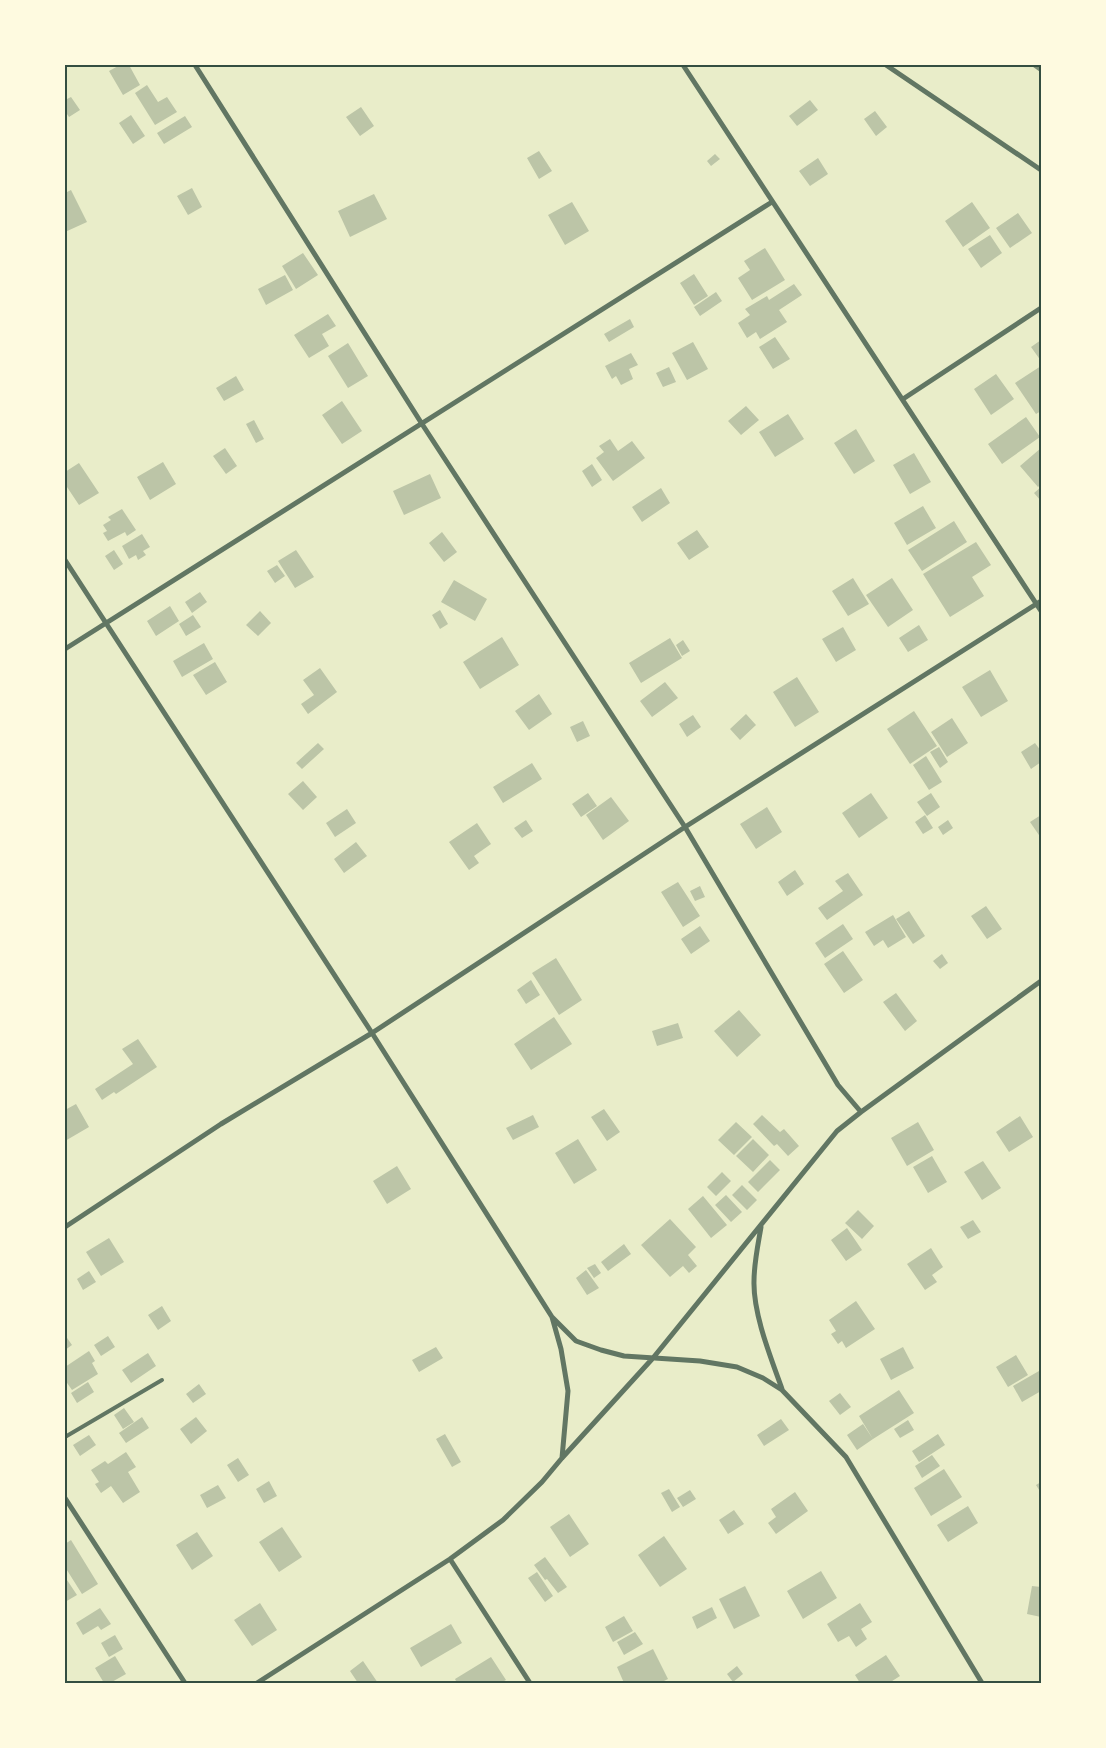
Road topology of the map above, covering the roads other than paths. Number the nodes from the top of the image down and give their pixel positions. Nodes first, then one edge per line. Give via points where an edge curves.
1 (195, 65) edge
2 (683, 65) edge
3 (886, 65) edge
4 (1041, 170) edge
5 (772, 202) junction
6 (1041, 308) edge
7 (903, 399) junction
8 (422, 424) junction
9 (65, 560) edge
10 (1039, 602) edge
11 (1041, 610) edge
12 (105, 622) junction
13 (65, 649) edge
14 (685, 827) junction
15 (1041, 981) edge
16 (372, 1034) junction
17 (861, 1112) junction
18 (761, 1226) junction
19 (65, 1227) edge
20 (552, 1317) junction
21 (653, 1358) junction
22 (162, 1380) dead end
23 (782, 1390) junction
24 (65, 1437) edge
25 (562, 1458) junction
26 (65, 1498) edge
27 (450, 1559) junction
28 (184, 1683) edge
29 (256, 1683) edge
30 (530, 1683) edge
31 (982, 1683) edge

1 - 8 street
2 - 5 street
3 - 4 street
5 - 7 street
5 - 8 street
6 - 7 street
7 - 10 street
8 - 12 street
8 - 14 street
9 - 12 street
10 - 11 street
10 - 14 street
12 - 13 street
12 - 16 street
14 - 16 street
14 - 17 street via 838,1085
15 - 17 street
16 - 19 street via 221,1124
16 - 20 street
17 - 18 street via 837,1131
18 - 21 street
18 - 23 street via 754,1281 760,1318
20 - 21 street via 576,1341 616,1354
20 - 25 street via 568,1391
21 - 23 street via 737,1367
21 - 25 street
22 - 24 lane
23 - 31 street via 846,1457
25 - 27 street via 503,1520
26 - 28 street
27 - 29 street
27 - 30 street

